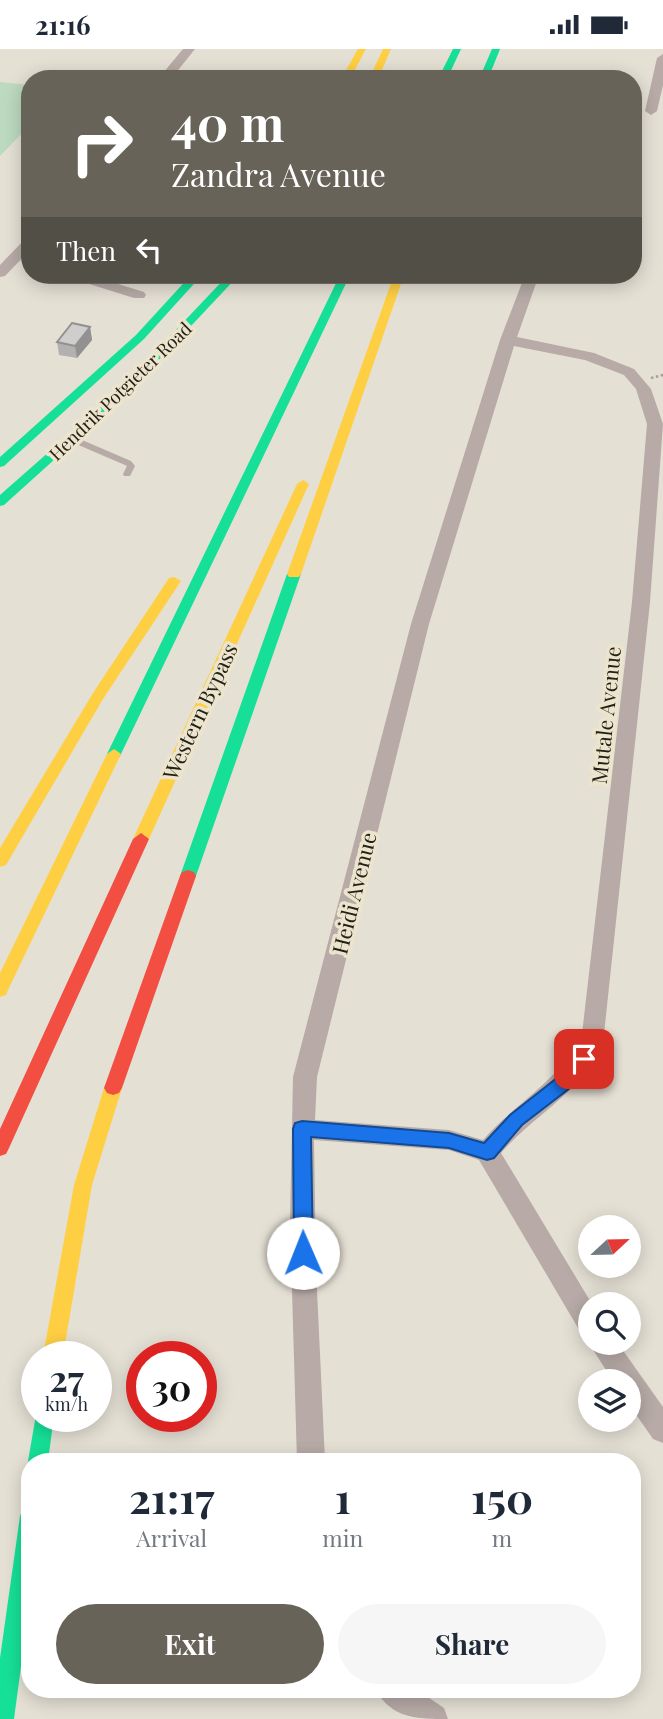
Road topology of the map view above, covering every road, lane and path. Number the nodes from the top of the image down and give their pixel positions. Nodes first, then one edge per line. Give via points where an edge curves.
1 (189, 49) edge
2 (362, 49) edge
3 (387, 49) edge
4 (457, 49) edge
5 (496, 49) edge
6 (663, 58) edge
7 (172, 70) edge
8 (350, 70) edge
9 (377, 70) edge
10 (446, 70) edge
11 (487, 70) edge
12 (657, 112) edge
13 (21, 260) edge
14 (0, 273) edge
15 (104, 284) edge
16 (189, 284) edge
17 (226, 284) edge
18 (341, 284) edge
19 (394, 284) edge
20 (395, 284) edge
21 (529, 284) edge
22 (139, 295) dead end
23 (508, 340) junction
24 (326, 433) dead end
25 (72, 439) junction
26 (255, 458) junction
27 (0, 463) edge
28 (309, 470) dead end
29 (127, 474) dead end
30 (0, 502) edge
31 (195, 549) dead end
32 (180, 572) dead end
33 (0, 861) edge
34 (0, 990) edge
35 (302, 1129) junction
36 (0, 1147) edge
37 (487, 1152) junction
38 (578, 1304) edge
39 (56, 1341) edge
40 (610, 1355) edge
41 (663, 1430) edge
42 (42, 1432) edge
43 (38, 1453) edge
44 (311, 1453) edge
45 (21, 1584) edge
46 (404, 1698) edge
47 (3, 1719) edge
48 (433, 1719) edge

1 - 7 street
2 - 8 main road
3 - 9 main road
4 - 10 main road
5 - 11 main road
6 - 12 street
13 - 14 street
15 - 22 street
16 - 27 main road, Hendrik Potgieter Road via 140,337
17 - 25 main road, Hendrik Potgieter Road via 179,337
18 - 26 main road
19 - 24 main road
20 - 39 main road via 103,1117 83,1185
21 - 23 street, Heidi Avenue
23 - 35 street, Heidi Avenue via 420,624 305,1077
23 - 37 street, Mutale Avenue via 592,359 629,373 642,386 655,424 641,602 593,1034 584,1059 564,1083 516,1120
25 - 29 lane via 128,463
25 - 30 main road, Hendrik Potgieter Road
26 - 31 main road
26 - 34 main road
28 - 36 main road, Western Bypass
32 - 33 main road via 98,696
35 - 37 street via 449,1140
35 - 44 street, Heidi Avenue
37 - 38 street
40 - 41 street
42 - 43 main road
45 - 47 main road
46 - 48 street

